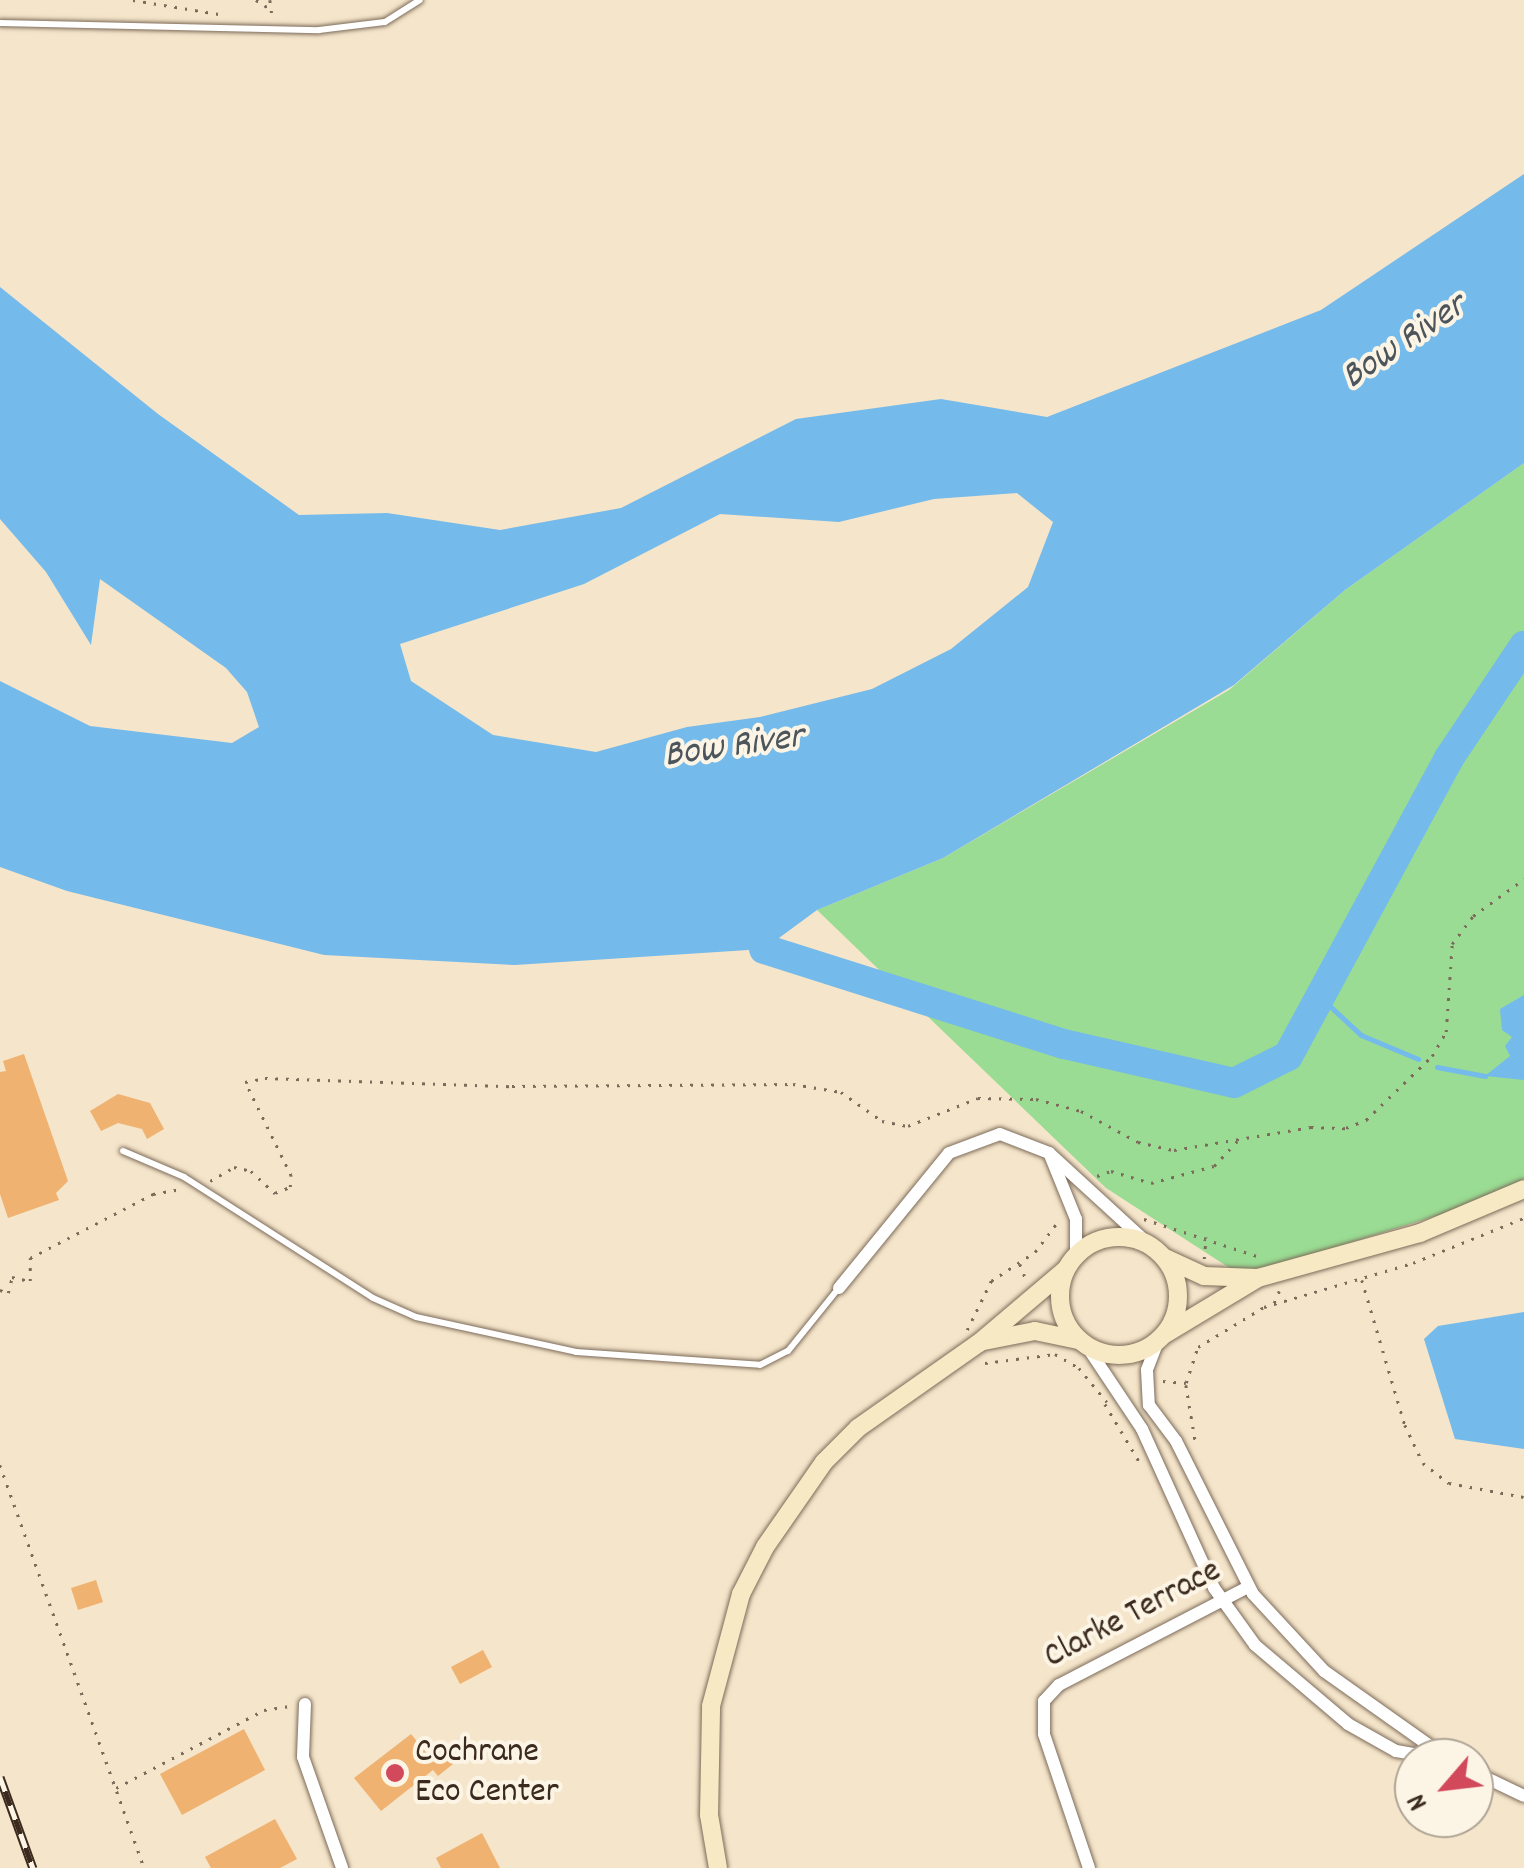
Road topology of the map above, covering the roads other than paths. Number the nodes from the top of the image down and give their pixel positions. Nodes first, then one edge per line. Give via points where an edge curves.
1 (420, 0) edge
2 (0, 23) edge
3 (123, 1151) dead end
4 (1049, 1153) junction
5 (1524, 1188) edge
6 (1146, 1242) junction
7 (1165, 1258) junction
8 (1070, 1262) junction
9 (1258, 1278) junction
10 (839, 1288) joint
11 (1162, 1337) junction
12 (979, 1342) junction
13 (1082, 1342) junction
14 (1248, 1587) junction
15 (1222, 1601) junction
16 (305, 1704) road end
17 (1418, 1738) edge
18 (1394, 1750) edge
19 (1494, 1782) edge
20 (1524, 1796) edge
21 (342, 1868) edge
22 (718, 1868) edge
23 (1089, 1868) edge

1 - 2 lane via 385,22 319,30
3 - 10 lane via 204,1191 416,1318 576,1352 760,1365 788,1351
4 - 6 street
4 - 8 street via 1076,1219
4 - 10 street via 1000,1134 958,1147
5 - 9 main road via 1420,1233
6 - 7 main road
6 - 8 main road via 1108,1236
7 - 9 main road via 1204,1276
7 - 11 main road via 1178,1296
8 - 12 main road
8 - 13 main road via 1060,1307
9 - 11 main road
11 - 13 main road via 1123,1355
11 - 14 street via 1147,1370 1149,1405 1176,1440
12 - 13 main road via 1035,1330
12 - 22 main road via 891,1400 824,1462 741,1594 711,1706 709,1815
13 - 15 street via 1142,1429
14 - 15 street, Clarke Terrace
14 - 17 street via 1324,1671
15 - 18 street via 1263,1654 1326,1710
15 - 23 street, Clarke Terrace via 1060,1685 1044,1701 1044,1734
16 - 21 street via 302,1757
19 - 20 street

